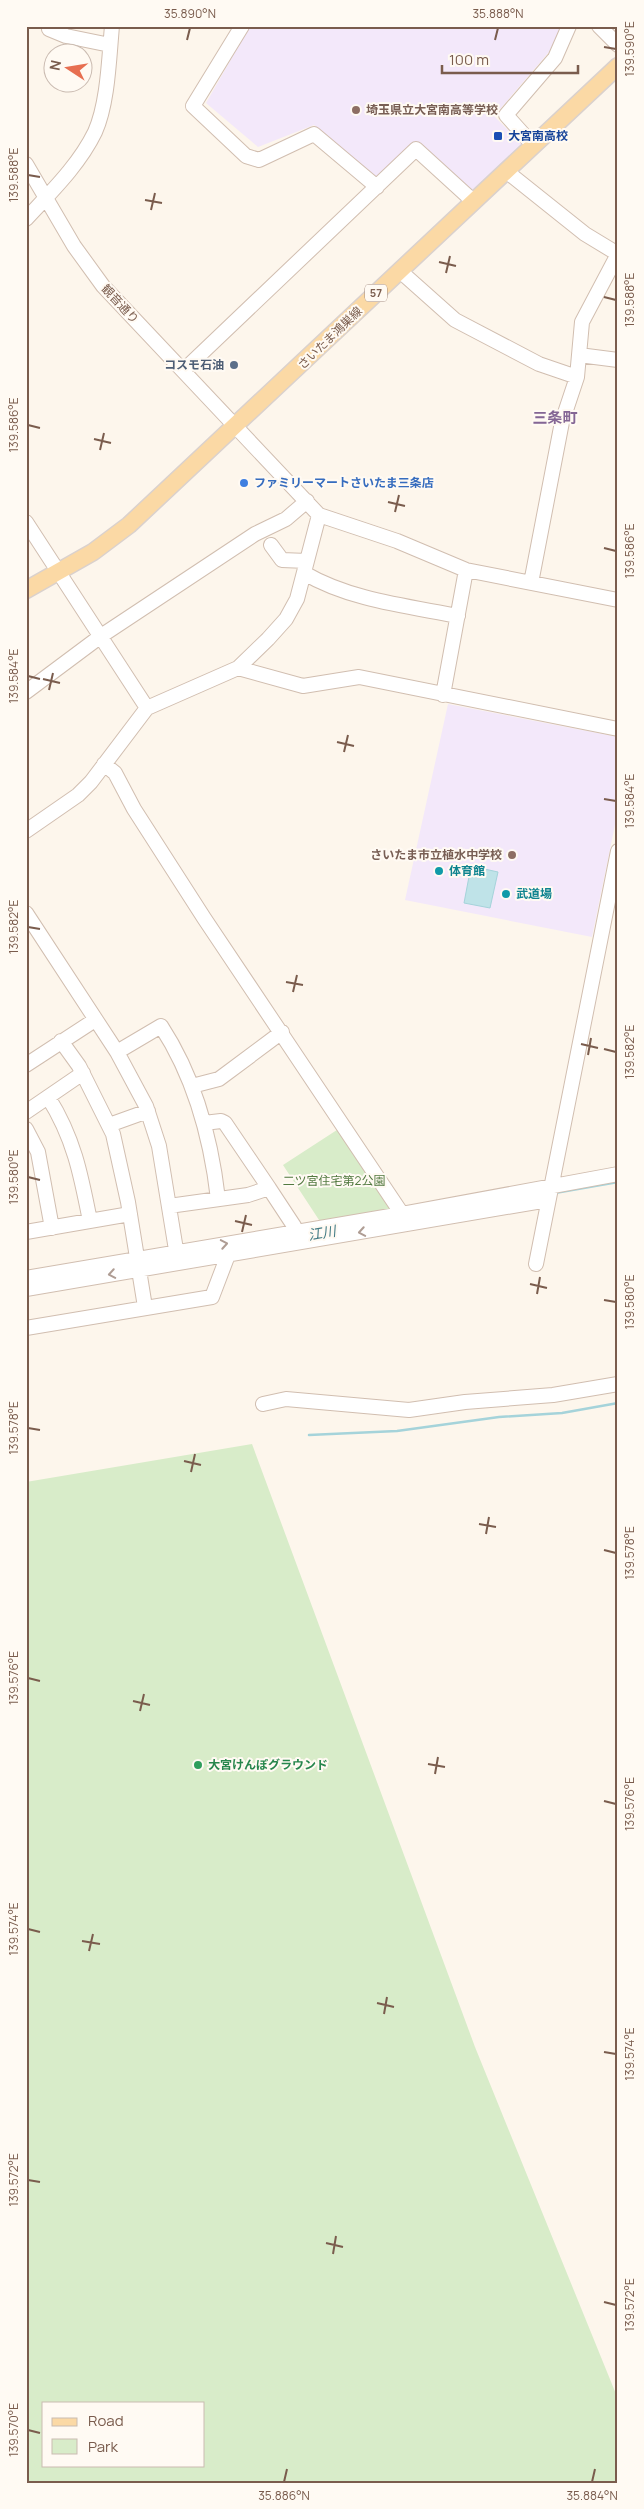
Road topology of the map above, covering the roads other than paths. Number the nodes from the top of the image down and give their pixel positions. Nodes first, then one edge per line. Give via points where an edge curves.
1 (112, 26) edge
2 (242, 26) edge
3 (569, 26) edge
4 (599, 26) edge
5 (49, 30) dead end
6 (110, 45) junction
7 (618, 45) edge
8 (618, 66) edge
9 (534, 145) junction
10 (26, 164) edge
11 (506, 171) junction
12 (377, 187) junction
13 (47, 197) junction
14 (473, 201) junction
15 (26, 219) edge
16 (618, 254) edge
17 (400, 271) junction
18 (579, 355) junction
19 (618, 360) edge
20 (184, 370) junction
21 (576, 378) junction
22 (237, 426) junction
23 (307, 501) junction
24 (320, 515) junction
25 (26, 522) edge
26 (271, 545) dead end
27 (306, 567) junction
28 (466, 570) junction
29 (60, 572) junction
30 (531, 583) junction
31 (26, 590) edge
32 (618, 600) edge
33 (458, 616) junction
34 (101, 636) junction
35 (238, 668) junction
36 (26, 692) edge
37 (443, 695) junction
38 (147, 708) junction
39 (618, 729) edge
40 (104, 764) junction
41 (26, 831) edge
42 (618, 851) edge
43 (26, 913) edge
44 (95, 1020) junction
45 (282, 1032) junction
46 (62, 1041) junction
47 (117, 1052) junction
48 (26, 1065) edge
49 (83, 1073) junction
50 (192, 1086) junction
51 (48, 1097) junction
52 (148, 1111) junction
53 (26, 1112) edge
54 (204, 1123) junction
55 (109, 1126) junction
56 (26, 1129) edge
57 (618, 1174) edge
58 (269, 1188) junction
59 (550, 1194) junction
60 (218, 1199) junction
61 (169, 1206) junction
62 (130, 1214) junction
63 (402, 1214) junction
64 (90, 1221) junction
65 (52, 1228) junction
66 (26, 1232) edge
67 (297, 1237) junction
68 (228, 1255) junction
69 (177, 1258) junction
70 (138, 1264) junction
71 (536, 1264) dead end
72 (26, 1278) edge
73 (26, 1290) edge
74 (145, 1307) junction
75 (26, 1328) edge
76 (618, 1384) edge
77 (263, 1404) dead end

1 - 6 street
2 - 12 street via 193,106 246,156 259,160 314,134
3 - 9 street via 555,58 506,115
4 - 7 street
5 - 6 street
6 - 13 street via 104,98 95,131 71,170
8 - 9 main road, さいたま鴻巣線 / 57
9 - 11 main road, さいたま鴻巣線 / 57
10 - 13 street, 観音通り
11 - 14 main road, さいたま鴻巣線 / 57
11 - 16 street via 584,234
12 - 14 street via 416,149
12 - 20 street
13 - 15 street
13 - 20 street, 観音通り via 74,246 98,280
14 - 17 main road, さいたま鴻巣線 / 57
16 - 18 street via 582,322
17 - 21 street via 455,320 539,364
17 - 22 main road, さいたま鴻巣線 / 57
18 - 19 street
18 - 21 street
20 - 22 street, 観音通り
21 - 30 street via 562,422
22 - 23 street, 観音通り
22 - 29 main road, さいたま鴻巣線 / 57 via 129,525
23 - 24 street, 観音通り
23 - 34 street via 286,519 255,534
24 - 27 street
24 - 28 street via 397,541
25 - 29 street
26 - 27 street via 282,560
27 - 33 street via 322,584 373,599
27 - 35 street via 298,600 286,619
28 - 30 street
28 - 33 street
29 - 31 main road, さいたま鴻巣線 / 57
29 - 34 street
30 - 32 street
33 - 37 street
34 - 36 street
34 - 38 street
35 - 37 street via 303,686 359,678
35 - 38 street
37 - 39 street
38 - 40 street
40 - 41 street via 78,795
40 - 45 street via 114,773 188,893
42 - 59 street
43 - 44 street
44 - 46 street
44 - 47 street
45 - 50 street via 219,1079
45 - 63 street
46 - 48 street
46 - 49 street
47 - 50 street via 161,1026
47 - 52 street
49 - 51 street
49 - 55 street
50 - 54 street
51 - 53 street
51 - 64 street via 76,1153
52 - 55 street
52 - 61 street via 159,1146
54 - 58 street via 225,1123
54 - 60 street
55 - 62 street
56 - 65 street via 38,1152
57 - 59 street via 555,1185
58 - 60 street
58 - 67 street
59 - 63 street
59 -> 67 street
59 - 71 street
60 - 61 street
61 - 69 street
62 - 64 street
62 - 70 street
63 - 67 street
64 - 65 street
65 - 66 street
67 - 68 street
69 -> 67 street
68 - 69 street
68 - 74 street via 212,1297
69 - 70 street
70 - 72 street
70 -> 73 street
70 - 74 street
74 - 75 street
76 - 77 street via 552,1395 408,1410 286,1399

